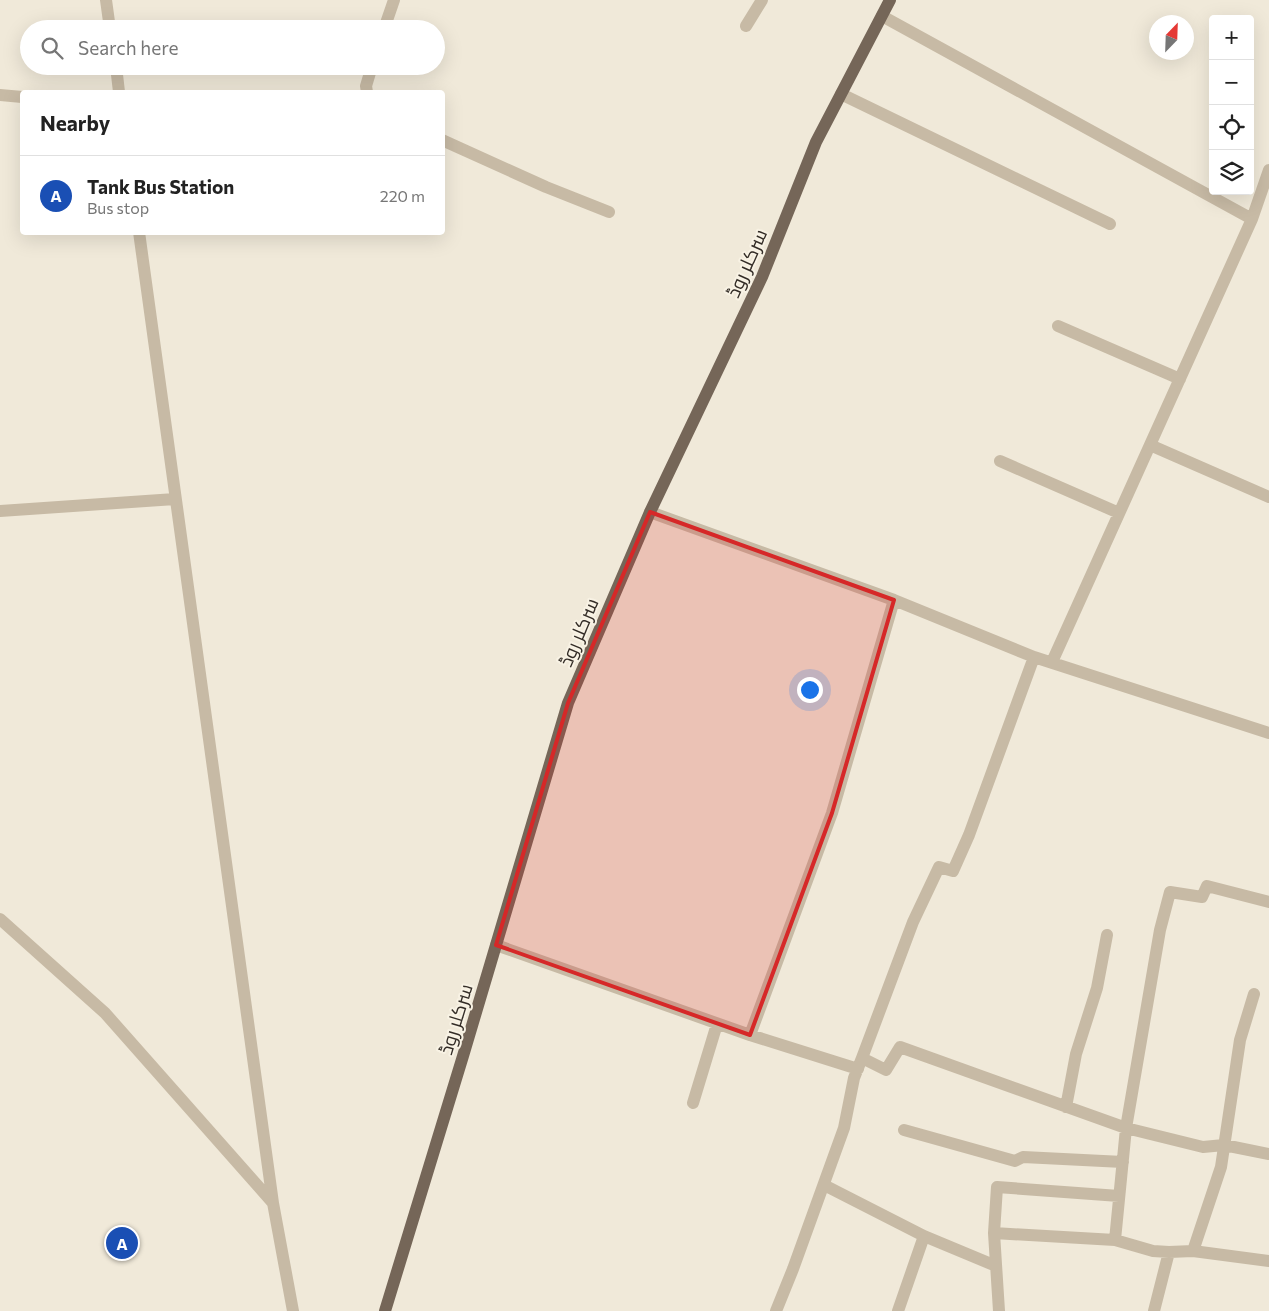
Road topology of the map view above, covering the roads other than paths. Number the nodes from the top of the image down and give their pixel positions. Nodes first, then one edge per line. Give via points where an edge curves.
1 (106, 0) edge
2 (394, 0) edge
3 (762, 0) edge
4 (890, 0) edge
5 (882, 16) junction
6 (109, 20) edge
7 (387, 20) edge
8 (746, 26) dead end
9 (117, 75) edge
10 (369, 75) edge
11 (119, 90) edge
12 (367, 90) edge
13 (0, 94) edge
14 (841, 94) junction
15 (20, 97) edge
16 (445, 141) edge
17 (1269, 170) edge
18 (610, 212) dead end
19 (1252, 219) junction
20 (1110, 224) dead end
21 (138, 235) edge
22 (1058, 326) dead end
23 (1180, 379) junction
24 (1150, 445) junction
25 (1000, 461) dead end
26 (1269, 497) edge
27 (175, 499) junction
28 (0, 511) edge
29 (650, 512) junction
30 (1119, 513) junction
31 (894, 600) junction
32 (1034, 657) junction
33 (1052, 662) junction
34 (1269, 733) edge
35 (1269, 902) edge
36 (0, 919) edge
37 (1107, 935) dead end
38 (496, 946) junction
39 (1254, 994) dead end
40 (717, 1024) junction
41 (750, 1035) junction
42 (860, 1063) junction
43 (693, 1103) dead end
44 (1066, 1107) junction
45 (1126, 1128) junction
46 (904, 1130) dead end
47 (1224, 1145) junction
48 (1269, 1154) edge
49 (1123, 1162) junction
50 (824, 1185) junction
51 (1119, 1196) junction
52 (273, 1203) junction
53 (994, 1233) junction
54 (924, 1236) junction
55 (1115, 1240) junction
56 (1192, 1251) junction
57 (1170, 1252) junction
58 (1269, 1261) edge
59 (996, 1266) junction
60 (293, 1311) edge
61 (385, 1311) edge
62 (776, 1311) edge
63 (898, 1311) edge
64 (999, 1311) edge
65 (1154, 1311) edge

1 - 6 street
2 - 7 street
3 - 8 street
4 - 5 main road, سرکلر روڈ
5 - 14 main road, سرکلر روڈ
5 - 19 street
9 - 11 street
10 - 12 street
13 - 15 street
14 - 20 street
14 - 29 main road, سرکلر روڈ via 816,142 762,277
16 - 18 street
17 - 19 street
19 - 23 street
21 - 27 street
22 - 23 street
23 - 24 street
24 - 26 street
24 - 30 street
25 - 30 street
27 - 28 street
27 - 52 street
29 - 31 street
29 - 38 main road, سرکلر روڈ via 568,703
30 - 33 street
31 - 32 street
31 - 41 street via 832,813
32 - 33 street
32 - 42 street via 969,835 953,871 939,867 916,914
33 - 34 street
35 - 45 street via 1207,886 1202,898 1170,892 1160,930
36 - 52 street via 105,1013
37 - 44 street via 1097,988 1076,1054
38 - 40 street
38 - 61 main road, سرکلر روڈ
39 - 47 street via 1240,1040
40 - 41 street
40 - 43 street
41 - 42 street
42 - 44 street via 886,1070 900,1048
42 - 50 street via 844,1128
44 - 45 street
45 - 47 street via 1203,1147
45 - 49 street
46 - 49 street via 1015,1161 1023,1157
47 - 48 street
47 - 56 street via 1221,1167
49 - 51 street
50 - 54 street
50 - 62 street
51 - 53 street via 997,1187
51 - 55 street
52 - 60 street
53 - 55 street
53 - 59 street
54 - 59 street
54 - 63 street
55 - 57 street via 1153,1251
56 - 57 street
56 - 58 street
57 - 65 street
59 - 64 street

